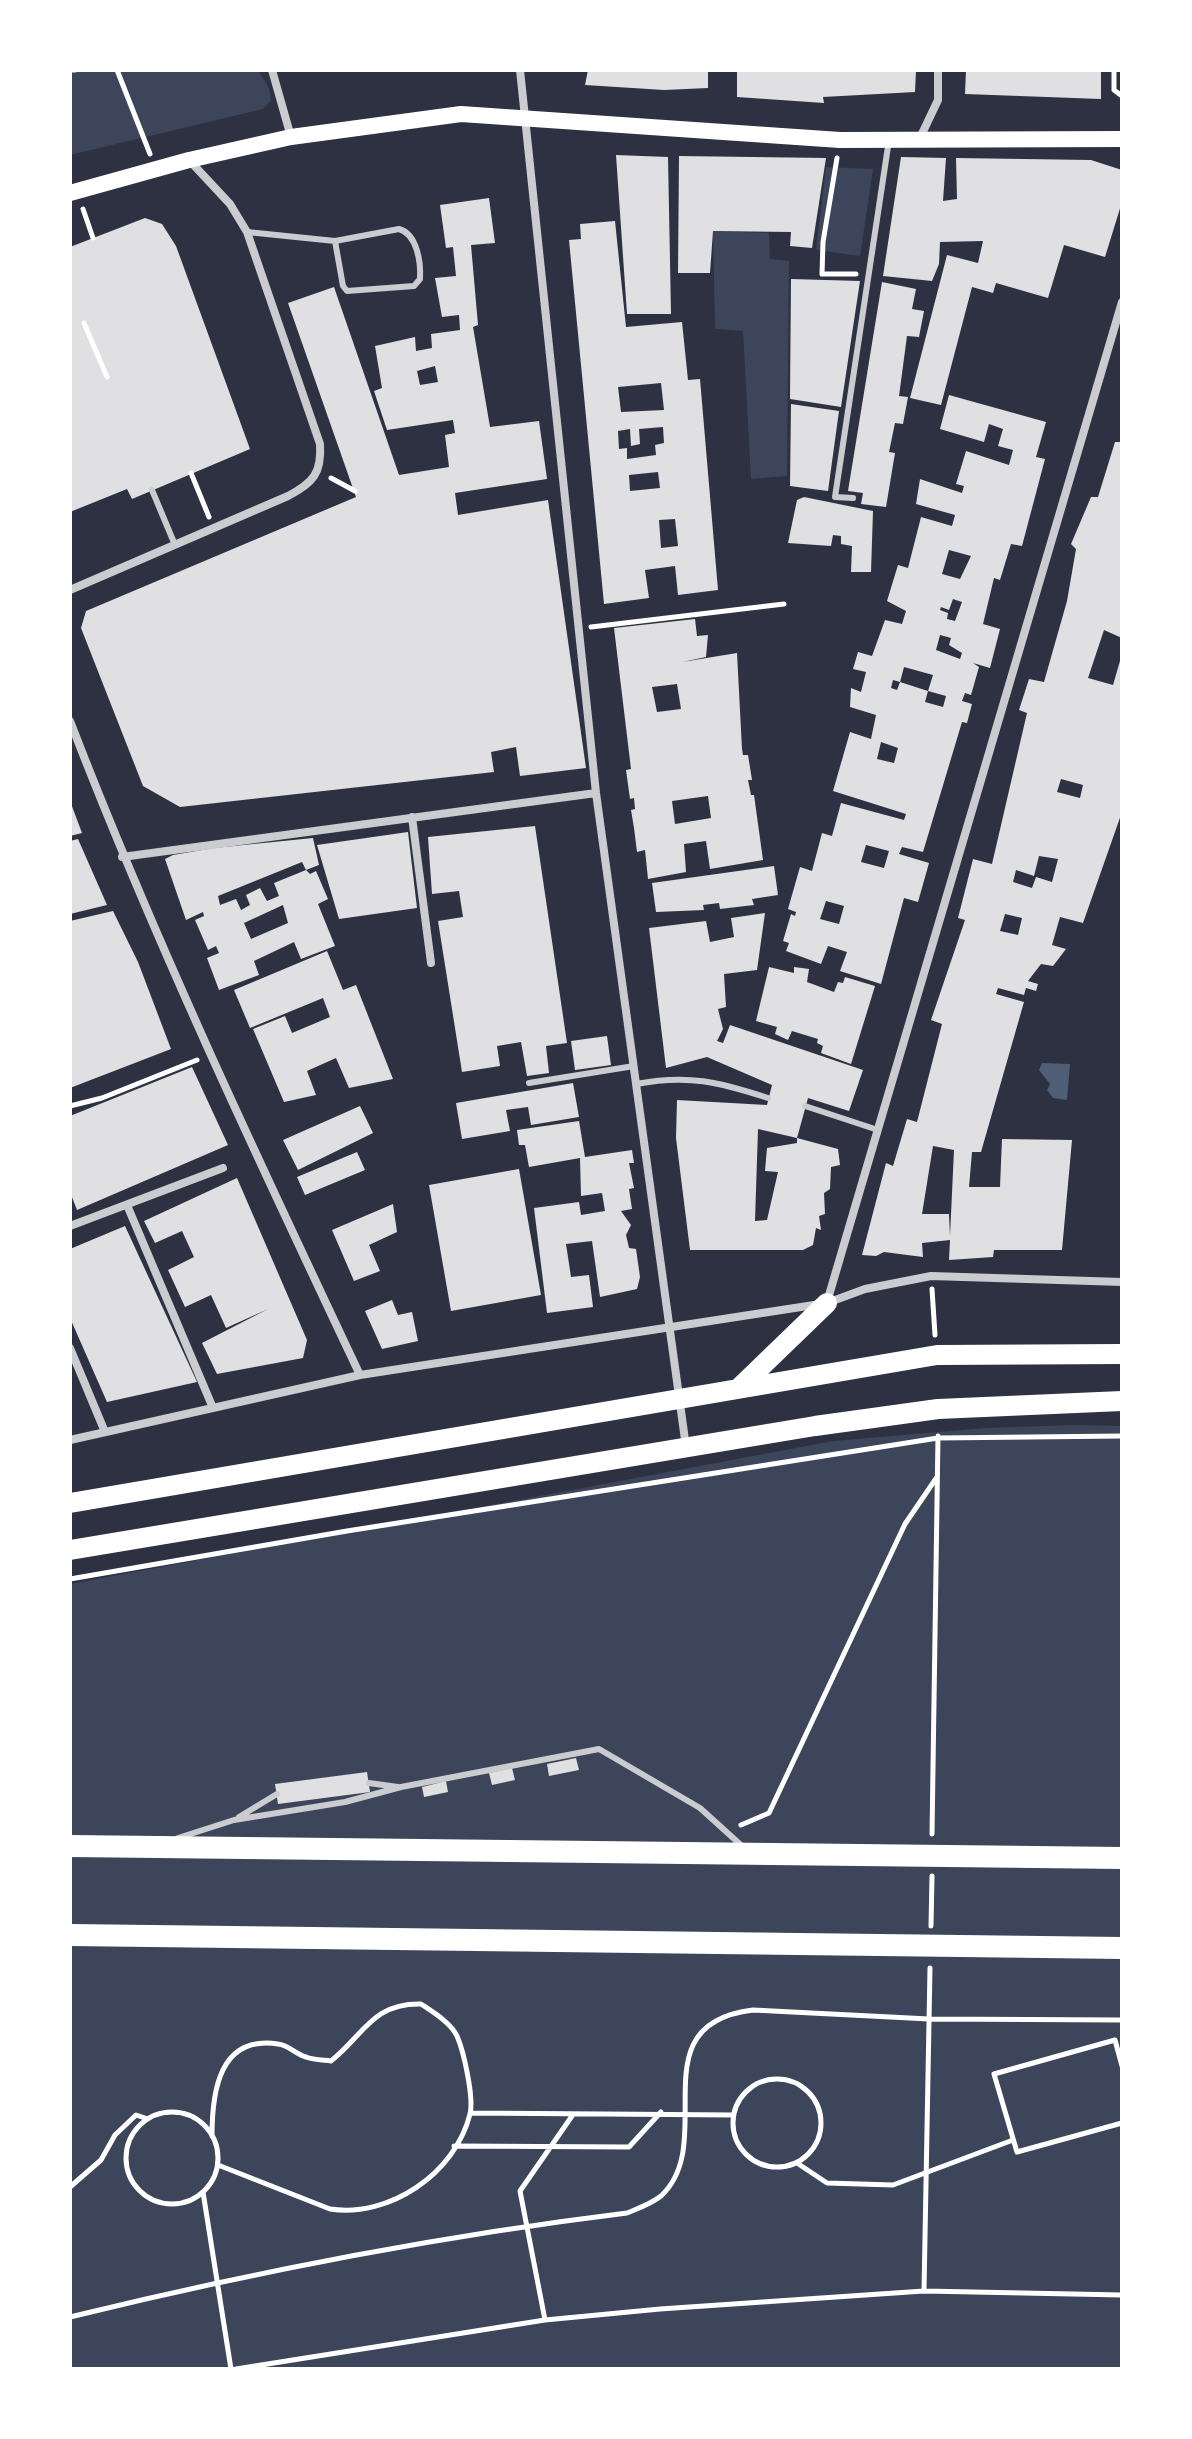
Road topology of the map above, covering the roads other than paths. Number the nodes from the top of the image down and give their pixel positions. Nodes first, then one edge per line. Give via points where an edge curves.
1 (272, 70) edge
2 (520, 70) edge
3 (938, 70) edge
4 (523, 119) junction
5 (291, 137) junction
6 (1122, 139) edge
7 (889, 140) junction
8 (919, 141) junction
9 (189, 160) junction
10 (73, 192) edge
11 (247, 232) junction
12 (335, 241) junction
13 (1122, 302) edge
14 (152, 490) dead end
15 (853, 498) dead end
16 (175, 545) junction
17 (70, 590) edge
18 (70, 721) edge
19 (596, 793) junction
20 (412, 817) junction
21 (122, 857) junction
22 (431, 963) dead end
23 (634, 1066) junction
24 (529, 1083) dead end
25 (636, 1084) junction
26 (768, 1098) dead end
27 (805, 1106) dead end
28 (878, 1130) junction
29 (223, 1168) dead end
30 (127, 1205) junction
31 (71, 1223) edge
32 (1122, 1282) edge
33 (827, 1303) junction
34 (670, 1329) junction
35 (70, 1348) edge
36 (1122, 1354) edge
37 (360, 1375) junction
38 (739, 1388) junction
39 (679, 1400) junction
40 (1122, 1401) edge
41 (213, 1408) junction
42 (105, 1432) junction
43 (70, 1440) edge
44 (686, 1448) junction
45 (70, 1503) edge
46 (70, 1550) edge
47 (369, 1783) dead end
48 (401, 1787) junction
49 (277, 1794) dead end
50 (234, 1820) junction
51 (70, 1846) edge
52 (152, 1847) junction
53 (753, 1856) junction
54 (1122, 1858) edge
55 (70, 1935) edge
56 (1122, 1948) edge

1 - 5 street
2 - 4 street
3 - 8 street via 938,100
4 - 5 main road via 461,114
4 - 7 main road
4 - 19 street
5 - 9 main road
6 - 8 main road
7 - 8 main road
7 - 15 lane via 835,497
9 - 10 main road
9 - 11 street via 213,183
11 - 12 lane
11 - 16 street via 320,444 319,472 309,485
12 - 12 lane via 408,231 420,279 414,286 347,291
13 - 28 street
14 - 16 lane
16 - 17 street
18 - 21 street
19 - 20 street
19 - 23 street
20 - 21 street
20 - 22 street
21 - 37 street
23 - 24 lane
23 - 25 street
25 - 26 lane via 672,1077 718,1082
25 - 34 street
27 - 28 lane
28 - 33 street
29 - 30 street
30 - 31 street
30 - 41 street
32 - 33 street via 931,1276 865,1289
33 - 34 street
33 - 38 main road
34 - 37 street
34 - 39 street
35 - 42 street
36 - 38 main road via 937,1355
37 - 41 street
38 - 39 main road
39 - 44 street
39 - 45 main road
40 - 44 main road via 938,1409
41 - 42 street
42 - 43 street
44 - 46 main road
47 - 48 lane
48 - 50 lane
48 - 53 lane via 599,1749 700,1808
49 - 50 lane
50 - 52 lane
51 - 52 highway
52 - 53 highway
53 - 54 highway
55 - 56 highway

